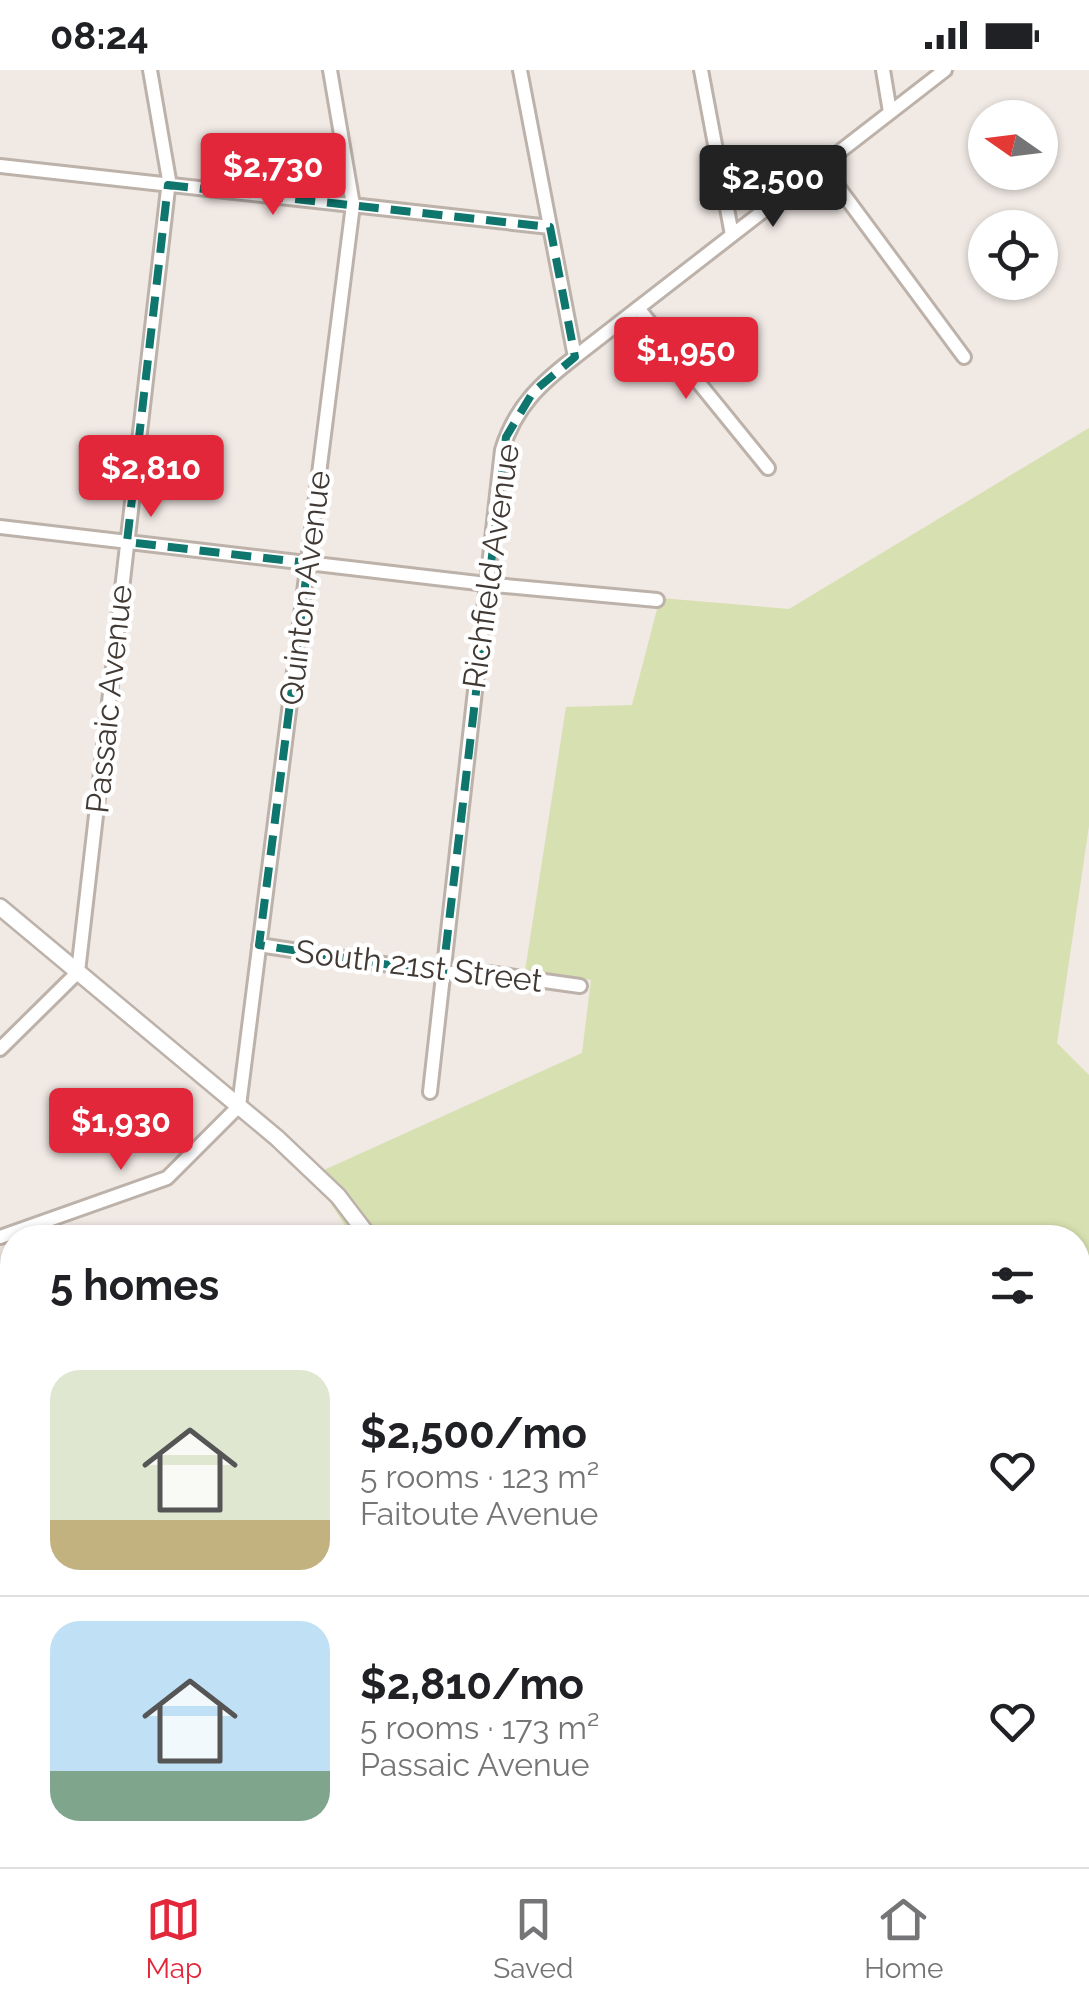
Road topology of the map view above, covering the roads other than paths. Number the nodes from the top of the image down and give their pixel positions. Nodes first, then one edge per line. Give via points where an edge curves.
1 (150, 70) edge
2 (330, 70) edge
3 (520, 70) edge
4 (701, 70) edge
5 (883, 70) edge
6 (945, 70) edge
7 (890, 112) junction
8 (822, 165) junction
9 (0, 166) edge
10 (168, 185) junction
11 (353, 205) junction
12 (550, 227) junction
13 (732, 235) junction
14 (638, 308) junction
15 (575, 357) junction
16 (964, 357) dead end
17 (768, 468) dead end
18 (0, 527) edge
19 (127, 542) junction
20 (308, 563) junction
21 (486, 584) junction
22 (657, 600) dead end
23 (0, 907) edge
24 (259, 945) junction
25 (78, 972) junction
26 (443, 973) junction
27 (580, 986) dead end
28 (0, 1049) edge
29 (430, 1092) dead end
30 (239, 1106) junction
31 (36, 1225) edge
32 (360, 1225) edge

1 - 10 street, Passaic Avenue
2 - 11 street, Quinton Avenue
3 - 12 street
4 - 13 street
5 - 7 street
6 - 7 street, Richfield Avenue
7 - 8 street, Richfield Avenue
8 - 13 street, Richfield Avenue
8 - 16 street
9 - 10 street
10 - 11 street
10 - 19 street, Passaic Avenue
11 - 12 street
11 - 20 street, Quinton Avenue
12 - 15 street
13 - 14 street, Richfield Avenue
14 - 15 street, Richfield Avenue
14 - 17 street
15 - 21 street, Richfield Avenue via 533,392 511,425
18 - 19 street
19 - 20 street
19 - 25 street, Passaic Avenue
20 - 21 street
20 - 24 street, Quinton Avenue
21 - 22 street
21 - 26 street, Richfield Avenue
23 - 25 street
24 - 26 street, South 21st Street
24 - 30 street, Quinton Avenue
25 - 28 street
25 - 30 street
26 - 27 street, South 21st Street
26 - 29 street, Richfield Avenue
30 - 31 street via 167,1178
30 - 32 street via 338,1196

